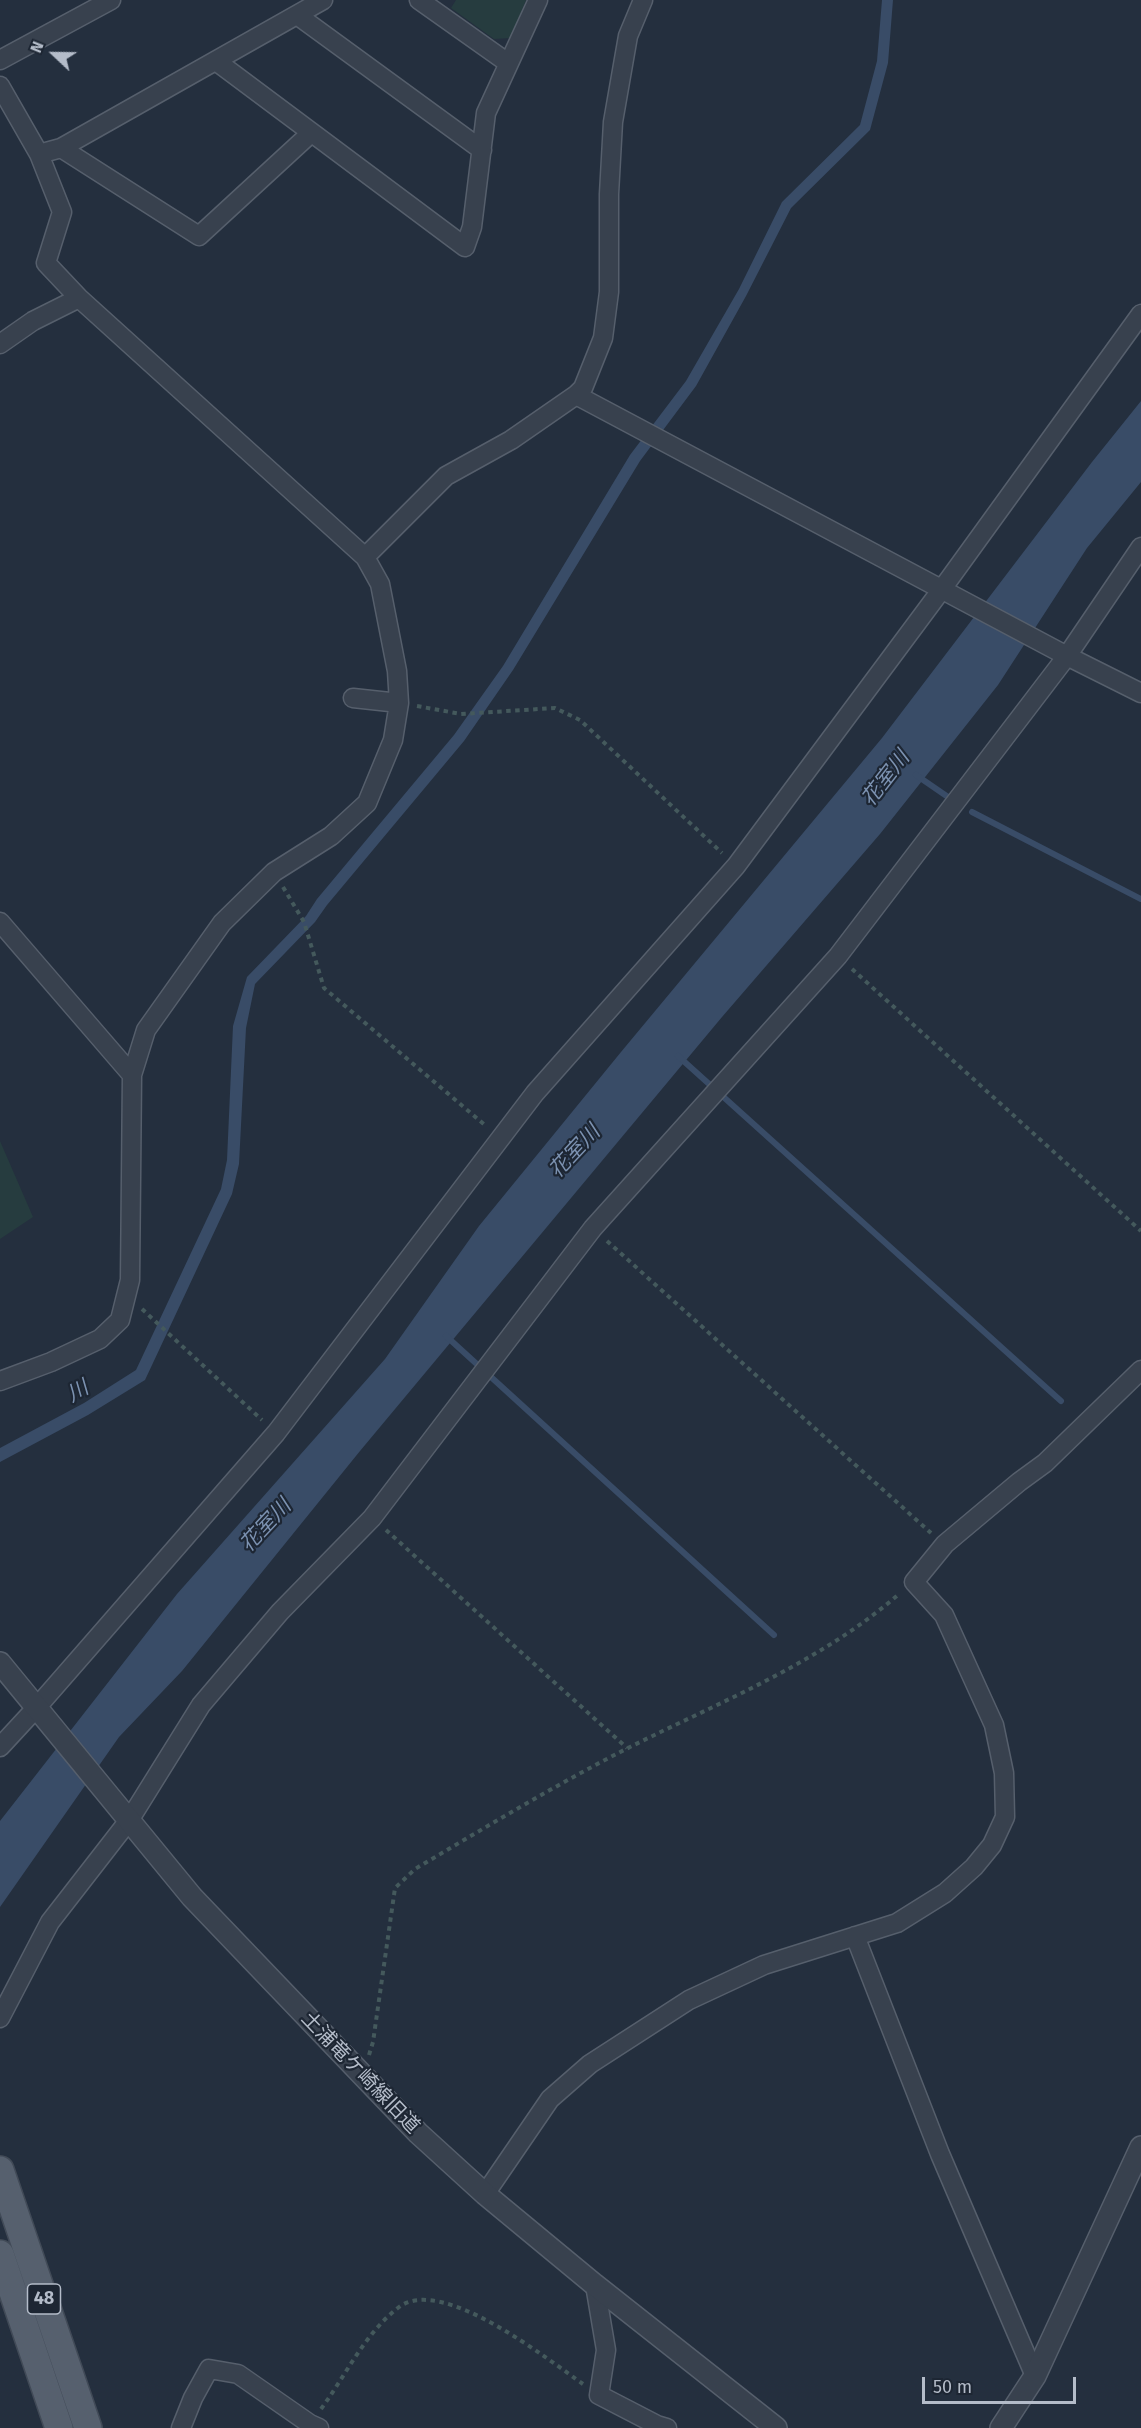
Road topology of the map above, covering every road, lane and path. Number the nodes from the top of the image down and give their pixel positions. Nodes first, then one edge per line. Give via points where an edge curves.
1 (111, 0) edge
2 (323, 0) edge
3 (419, 0) edge
4 (538, 0) edge
5 (643, 0) edge
6 (297, 15) junction
7 (0, 60) edge
8 (216, 61) junction
9 (508, 63) junction
10 (0, 86) edge
11 (311, 133) junction
12 (61, 148) junction
13 (482, 150) junction
14 (39, 154) junction
15 (79, 298) junction
16 (1141, 314) edge
17 (0, 344) edge
18 (576, 395) junction
19 (1141, 547) edge
20 (365, 557) junction
21 (942, 589) junction
22 (1067, 656) junction
23 (1141, 693) edge
24 (353, 698) dead end
25 (399, 703) junction
26 (736, 866) junction
27 (274, 872) junction
28 (0, 922) edge
29 (838, 956) junction
30 (132, 1075) junction
31 (500, 1138) junction
32 (593, 1228) junction
33 (1141, 1231) edge
34 (126, 1295) junction
35 (1141, 1370) edge
36 (0, 1381) edge
37 (276, 1433) junction
38 (372, 1518) junction
39 (945, 1544) junction
40 (914, 1582) junction
41 (0, 1663) edge
42 (41, 1713) junction
43 (0, 1747) edge
44 (627, 1748) junction
45 (125, 1814) junction
46 (855, 1936) junction
47 (0, 2018) edge
48 (362, 2076) junction
49 (1141, 2147) edge
50 (0, 2170) edge
51 (485, 2194) junction
52 (0, 2254) edge
53 (596, 2285) junction
54 (1035, 2376) junction
55 (599, 2395) junction
56 (313, 2427) edge
57 (771, 2427) edge
58 (59, 2428) edge
59 (88, 2428) edge
60 (181, 2428) edge
61 (667, 2428) edge
62 (1001, 2428) edge

1 - 7 street
2 - 6 street
3 - 9 street
4 - 9 street
5 - 18 street via 628,36 613,122 609,292 603,338 583,388
6 - 8 street
6 - 13 street
8 - 11 street
8 - 12 street
9 - 13 street via 486,113
10 - 14 street
11 - 12 street via 199,236
11 - 13 street via 465,247 472,226
12 - 14 street
14 - 15 street via 62,212 46,263
15 - 17 street via 33,321
15 - 20 street
16 - 21 street
18 - 20 street via 511,440 447,476
18 - 21 street
19 - 22 street
20 - 25 street via 380,584 398,670
21 - 22 street
21 - 26 street
22 - 23 street
22 - 29 street
24 - 25 street
25 - 26 path via 461,714 555,708 580,720
25 - 27 street via 393,740 367,803 331,836
26 - 31 street via 535,1093
27 - 30 street via 222,923 146,1030
27 - 31 path via 304,922 324,988
28 - 30 street
29 - 32 street
29 - 33 path
30 - 34 street via 130,1280
31 - 37 street
32 - 38 street
32 - 39 path
34 - 36 street via 120,1320 100,1339
34 - 37 path
35 - 39 street via 1045,1463
37 - 42 street
38 - 44 path
38 - 45 street via 280,1612 201,1705
39 - 40 street
40 - 44 path via 882,1609 808,1659
40 - 46 street via 944,1615 994,1725 1004,1773 1005,1817 992,1845 945,1893 897,1923
41 - 42 street, 土浦竜ケ崎線旧道
42 - 43 street
42 - 45 street, 土浦竜ケ崎線旧道
44 - 48 path via 416,1869 395,1888 373,2042
45 - 47 street via 50,1922
45 - 48 street, 土浦竜ケ崎線旧道 via 192,1897
46 - 51 street via 764,1965 721,1985 690,2000 590,2064 550,2099
46 - 54 street via 940,2154
48 - 51 street, 土浦竜ケ崎線旧道
49 - 54 street
50 - 59 main road, 48
51 - 53 street, 土浦竜ケ崎線旧道
52 - 58 main road, 48
53 - 55 street via 606,2350
53 - 57 street, 土浦竜ケ崎線旧道
54 - 62 street
55 - 56 path via 497,2326 443,2302 426,2299 401,2306 368,2339
55 - 61 street
56 - 60 street via 238,2374 209,2369

